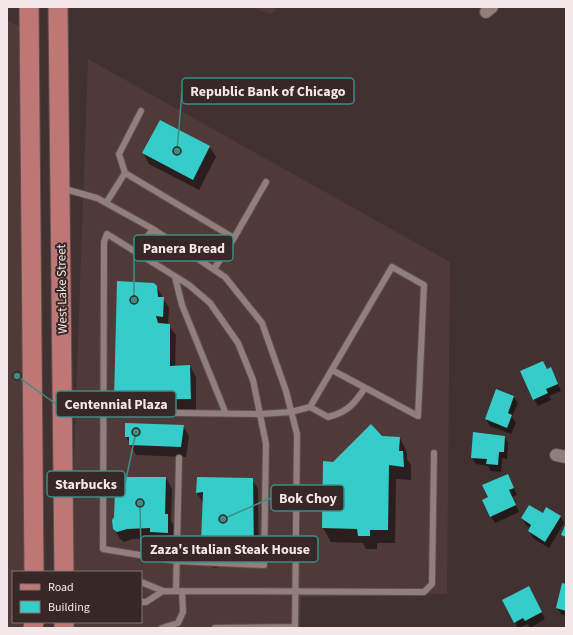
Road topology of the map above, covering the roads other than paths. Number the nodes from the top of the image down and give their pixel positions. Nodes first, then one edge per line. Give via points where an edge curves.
1 (29, 7) edge
2 (58, 7) edge
3 (141, 111) dead end
4 (125, 173) junction
5 (266, 182) dead end
6 (60, 187) junction
7 (106, 203) junction
8 (153, 229) junction
9 (234, 238) junction
10 (136, 252) junction
11 (214, 270) junction
12 (175, 277) junction
13 (332, 370) junction
14 (365, 388) junction
15 (310, 407) junction
16 (103, 412) junction
17 (291, 412) junction
18 (226, 414) junction
19 (261, 414) junction
20 (434, 453) dead end
21 (179, 458) dead end
22 (176, 561) junction
23 (34, 571) edge
24 (64, 571) edge
25 (142, 582) edge
26 (163, 591) junction
27 (179, 591) junction
28 (296, 592) junction
29 (142, 602) edge
30 (296, 627) edge
31 (162, 628) edge
32 (215, 628) edge

1 - 23 main road
2 - 6 main road, West Lake Street
3 - 4 lane via 119,154
4 - 7 lane
4 - 9 lane
5 - 9 lane
6 - 7 lane
6 - 24 main road, West Lake Street
7 - 8 lane
8 - 10 lane
8 - 11 lane
9 - 11 lane
10 - 12 lane
10 - 16 lane via 108,234 104,242
11 - 17 lane via 225,277 262,323 286,390
12 - 18 lane via 182,305
12 - 19 lane via 189,285 210,304 238,343 253,380
13 - 14 lane
13 - 14 lane via 392,267 424,286 418,416
13 - 15 lane
14 - 15 lane via 353,405 342,414 328,417
15 - 17 lane
16 - 18 lane
16 - 22 lane via 103,549
17 - 19 lane
17 - 28 lane via 297,434
18 - 19 lane
19 - 22 lane via 266,444 264,565
20 - 28 lane via 432,584 424,592
21 - 22 lane
22 - 27 lane
25 - 26 lane
26 - 27 lane
26 - 29 lane
27 - 28 lane
27 - 31 lane via 183,612 178,624
28 - 30 lane
30 - 32 lane

